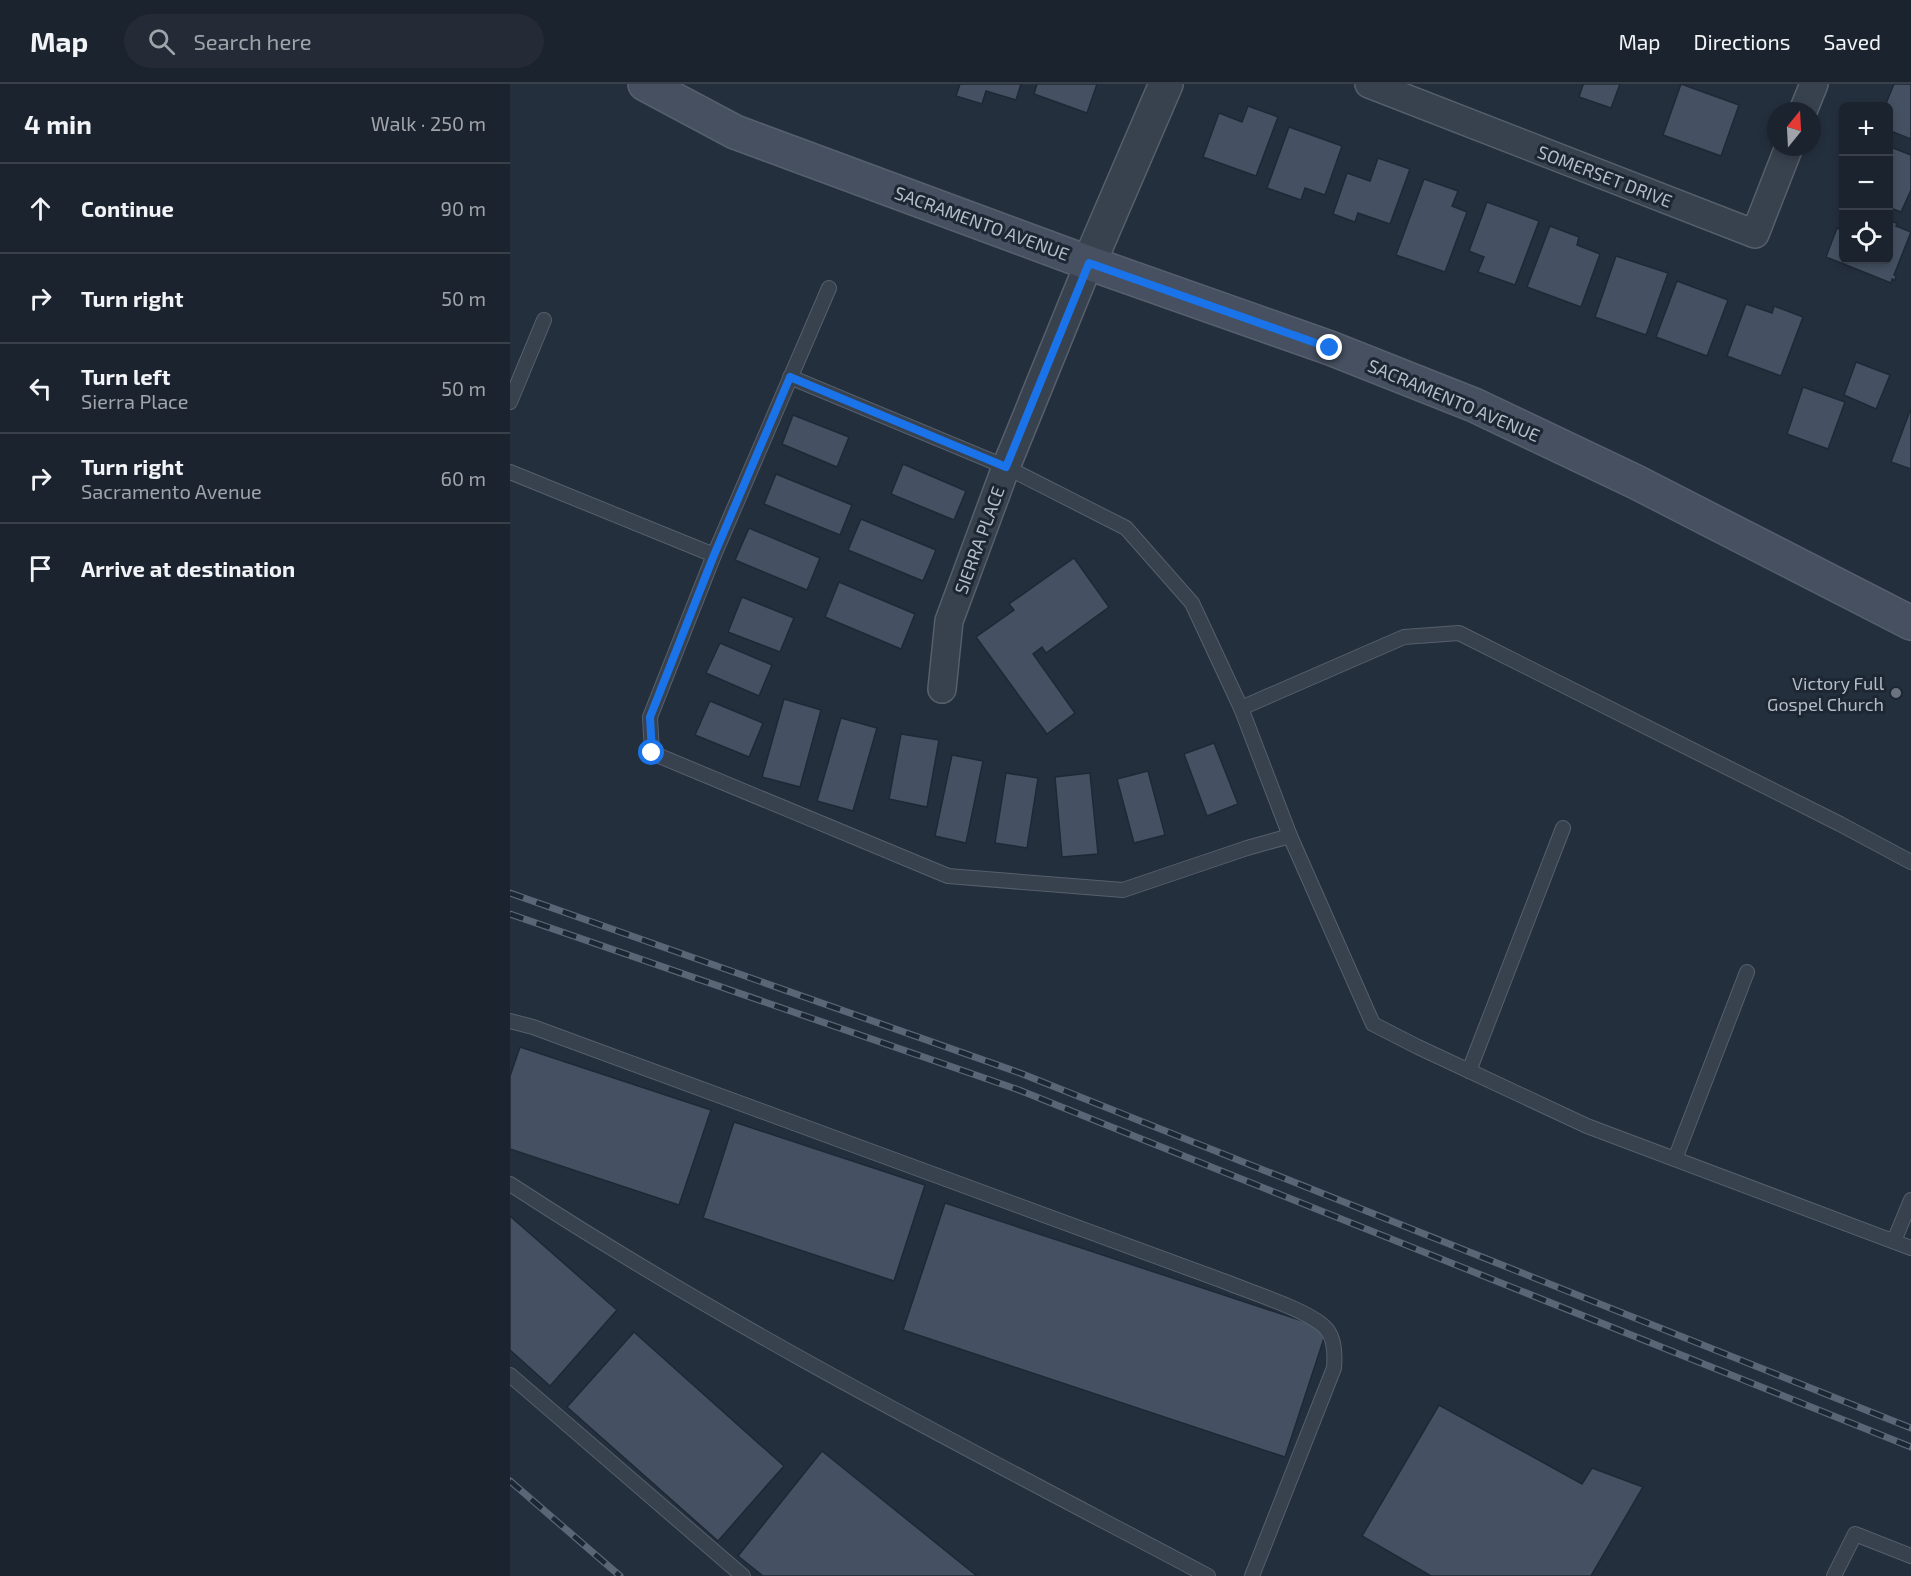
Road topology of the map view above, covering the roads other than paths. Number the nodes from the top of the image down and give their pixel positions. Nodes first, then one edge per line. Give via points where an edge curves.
1 (645, 84) edge
2 (1166, 84) edge
3 (1369, 84) edge
4 (1814, 84) edge
5 (1807, 102) edge
6 (1785, 156) edge
7 (1089, 263) junction
8 (829, 288) dead end
9 (544, 321) dead end
10 (790, 377) junction
11 (510, 402) edge
12 (1006, 467) junction
13 (510, 472) edge
14 (714, 555) junction
15 (1908, 617) edge
16 (942, 689) dead end
17 (1240, 708) junction
18 (1563, 828) dead end
19 (1290, 836) junction
20 (1911, 862) edge
21 (1747, 972) dead end
22 (510, 1021) edge
23 (1469, 1071) junction
24 (1675, 1159) junction
25 (510, 1184) edge
26 (1911, 1200) edge
27 (1894, 1241) junction
28 (1911, 1248) edge
29 (510, 1376) edge
30 (1911, 1556) edge
31 (743, 1576) edge
32 (1208, 1576) edge
33 (1252, 1576) edge
34 (1834, 1576) edge

1 - 7 main road, SACRAMENTO AVENUE via 735,132
2 - 7 street
3 - 6 street, SOMERSET DRIVE via 1755,234
4 - 5 street
7 - 12 street, SIERRA PLACE
7 - 15 main road, SACRAMENTO AVENUE via 1330,348 1474,405
8 - 10 lane
9 - 11 lane
10 - 12 lane
10 - 14 lane
12 - 16 street, SIERRA PLACE via 949,621
12 - 17 lane via 1125,528 1192,603
13 - 14 lane
14 - 19 lane via 650,717 652,753 948,876 1123,890
17 - 19 lane
17 - 20 lane via 1404,637 1459,633
18 - 23 lane
19 - 23 lane via 1373,1024
21 - 24 lane
22 - 33 lane via 1226,1282 1320,1322 1333,1342 1334,1368
23 - 24 lane via 1587,1126
24 - 27 lane
25 - 32 lane via 595,1240 864,1394
26 - 27 lane
27 - 28 lane
29 - 31 lane
30 - 34 lane via 1855,1534

